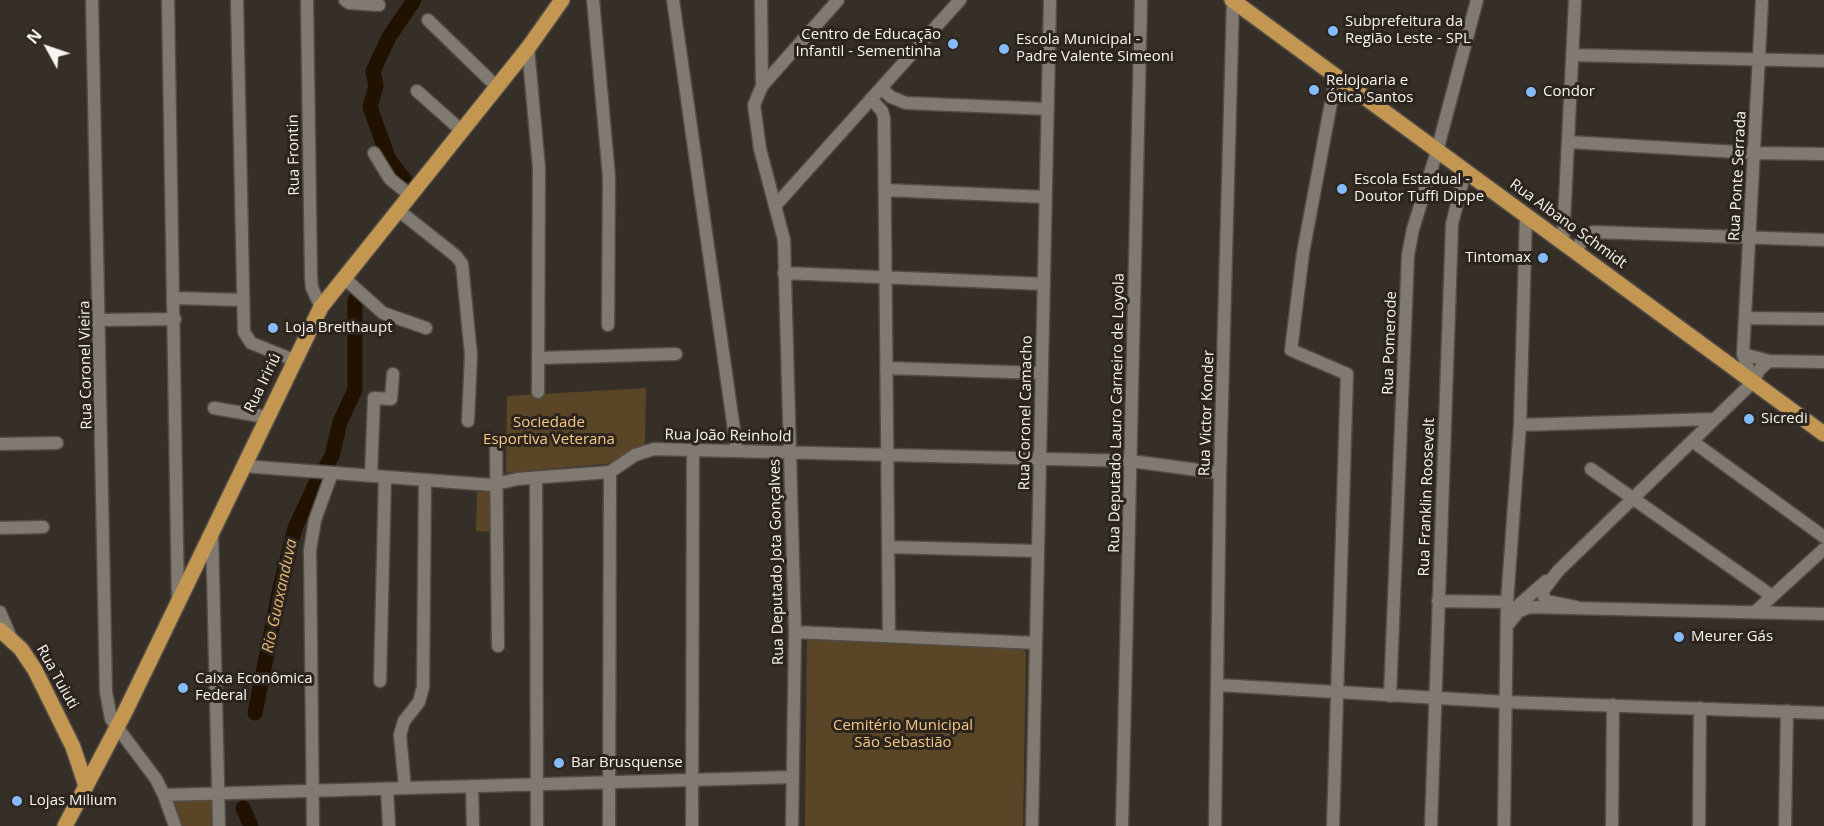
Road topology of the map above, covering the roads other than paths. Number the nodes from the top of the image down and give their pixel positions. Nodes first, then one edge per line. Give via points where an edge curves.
1 (92, 0) edge
2 (168, 0) edge
3 (237, 0) edge
4 (307, 0) edge
5 (345, 0) edge
6 (562, 0) edge
7 (593, 0) edge
8 (673, 0) edge
9 (761, 0) edge
10 (838, 0) edge
11 (960, 0) edge
12 (1050, 0) edge
13 (1141, 0) edge
14 (1233, 0) edge
15 (1477, 0) edge
16 (1575, 0) edge
17 (1762, 0) edge
18 (379, 5) dead end
19 (428, 20) dead end
20 (528, 48) junction
21 (1572, 55) junction
22 (1759, 59) junction
23 (1824, 61) edge
24 (1336, 76) junction
25 (762, 86) junction
26 (497, 87) junction
27 (881, 88) junction
28 (417, 91) dead end
29 (871, 99) junction
30 (1048, 109) junction
31 (462, 131) junction
32 (1568, 141) junction
33 (1437, 150) junction
34 (374, 153) dead end
35 (1754, 153) junction
36 (1824, 154) edge
37 (1465, 171) junction
38 (885, 190) junction
39 (410, 195) junction
40 (1046, 197) junction
41 (1565, 202) junction
42 (775, 206) junction
43 (398, 210) junction
44 (1526, 215) junction
45 (1543, 227) junction
46 (1749, 239) junction
47 (1824, 240) edge
48 (1563, 242) junction
49 (1577, 252) junction
50 (784, 273) junction
51 (343, 278) junction
52 (885, 278) junction
53 (1044, 285) junction
54 (174, 298) junction
55 (243, 300) junction
56 (321, 307) junction
57 (1745, 318) junction
58 (175, 319) junction
59 (1824, 319) edge
60 (100, 320) junction
61 (608, 325) dead end
62 (426, 328) dead end
63 (676, 354) dead end
64 (1743, 354) junction
65 (538, 358) junction
66 (294, 360) junction
67 (1769, 361) junction
68 (1824, 362) edge
69 (1727, 363) junction
70 (886, 368) junction
71 (1042, 373) junction
72 (393, 374) dead end
73 (1753, 382) junction
74 (538, 392) dead end
75 (214, 408) dead end
76 (266, 417) junction
77 (1715, 419) junction
78 (468, 422) dead end
79 (1520, 425) junction
80 (1824, 434) edge
81 (1692, 441) junction
82 (496, 442) dead end
83 (57, 443) dead end
84 (0, 444) edge
85 (693, 450) junction
86 (737, 451) junction
87 (789, 452) junction
88 (887, 455) junction
89 (1040, 459) junction
90 (1131, 461) junction
91 (243, 466) junction
92 (1591, 469) dead end
93 (325, 472) junction
94 (610, 472) junction
95 (1220, 474) junction
96 (371, 476) junction
97 (385, 477) junction
98 (536, 478) junction
99 (425, 480) junction
100 (497, 484) junction
101 (1633, 498) junction
102 (42, 527) dead end
103 (0, 528) edge
104 (212, 530) junction
105 (1824, 537) edge
106 (888, 547) junction
107 (1824, 549) edge
108 (1038, 551) junction
109 (1558, 571) junction
110 (1509, 579) junction
111 (1772, 596) junction
112 (178, 601) junction
113 (1438, 601) junction
114 (1507, 602) junction
115 (1526, 603) junction
116 (1576, 607) junction
117 (0, 612) edge
118 (1755, 612) junction
119 (1824, 614) edge
120 (1507, 624) junction
121 (795, 632) junction
122 (6, 635) edge
123 (888, 636) junction
124 (1036, 643) junction
125 (498, 646) dead end
126 (380, 681) dead end
127 (1218, 685) junction
128 (1337, 692) junction
129 (1390, 696) junction
130 (1435, 698) junction
131 (1506, 702) junction
132 (1613, 705) junction
133 (1700, 708) junction
134 (1787, 711) junction
135 (1824, 713) edge
136 (117, 728) junction
137 (73, 747) junction
138 (102, 755) junction
139 (793, 777) junction
140 (692, 780) junction
141 (609, 782) junction
142 (537, 784) junction
143 (86, 786) junction
144 (472, 786) junction
145 (405, 788) junction
146 (387, 789) junction
147 (312, 791) junction
148 (218, 793) junction
149 (164, 795) junction
150 (65, 826) edge
151 (175, 826) edge
152 (219, 826) edge
153 (313, 826) edge
154 (389, 826) edge
155 (473, 826) edge
156 (537, 826) edge
157 (609, 826) edge
158 (692, 826) edge
159 (792, 826) edge
160 (1032, 826) edge
161 (1122, 826) edge
162 (1215, 826) edge
163 (1333, 826) edge
164 (1431, 826) edge
165 (1504, 826) edge
166 (1612, 826) edge
167 (1699, 826) edge
168 (1785, 826) edge

1 - 60 street, Rua Coronel Vieira
2 - 54 street
3 - 55 street
4 - 56 street, Rua Frontin via 311,277
5 - 18 street
6 - 20 main road, Rua Iririú
7 - 61 street via 609,177
8 - 86 street
9 - 25 street
10 - 25 street
11 - 27 street
12 - 30 street, Rua Coronel Camacho
13 - 90 street, Rua Deputado Lauro Carneiro de Loyola
14 - 24 main road, Rua Albano Schmidt
14 - 95 street, Rua Victor Konder
15 - 33 street, Rua Pomerode
16 - 21 street
17 - 22 street, Rua Ponte Serrada
19 - 26 street
20 - 26 main road, Rua Iririú
20 - 65 street via 539,168
21 - 22 street
21 - 32 street
22 - 23 street
22 - 35 street, Rua Ponte Serrada
24 - 33 main road, Rua Albano Schmidt
24 - 128 street via 1303,253 1291,350 1347,374
25 - 42 street, Rua Deputado Jota Gonçalves via 754,113
26 - 31 main road, Rua Iririú
27 - 29 street
27 - 30 street via 906,103
28 - 31 street
29 - 38 street via 884,118
29 - 42 street
30 - 40 street, Rua Coronel Camacho
31 - 39 main road, Rua Iririú
32 - 35 street
32 - 41 street
33 - 37 main road, Rua Albano Schmidt
33 - 129 street, Rua Pomerode via 1408,255
34 - 39 street via 385,173
35 - 36 street
35 - 46 street, Rua Ponte Serrada
37 - 44 main road, Rua Albano Schmidt
37 - 113 street, Rua Franklin Roosevelt via 1452,224
38 - 40 street
38 - 52 street
39 - 43 main road, Rua Iririú
40 - 53 street, Rua Coronel Camacho
41 - 45 street via 1555,220
41 - 48 street
42 - 50 street, Rua Deputado Jota Gonçalves via 783,240
43 - 51 main road, Rua Iririú
43 - 78 street via 462,264 471,356
44 - 45 main road, Rua Albano Schmidt
44 - 79 street
45 - 48 main road, Rua Albano Schmidt
46 - 47 street
46 - 49 street via 1593,232 1582,239
46 - 57 street, Rua Ponte Serrada
48 - 49 main road, Rua Albano Schmidt
49 - 69 main road, Rua Albano Schmidt
50 - 52 street
50 - 87 street, Rua Deputado Jota Gonçalves
51 - 56 main road, Rua Iririú
51 - 62 street via 383,313
52 - 53 street
52 - 70 street
53 - 71 street, Rua Coronel Camacho
54 - 55 street
54 - 58 street
55 - 66 street via 248,340
56 - 66 main road, Rua Iririú
57 - 59 street
57 - 64 street, Rua Ponte Serrada
58 - 60 street
58 - 112 street
60 - 136 street, Rua Coronel Vieira via 106,692 111,719
63 - 65 street
64 - 67 street
64 - 69 street
64 - 73 street, Rua Ponte Serrada
65 - 74 street
66 - 76 main road, Rua Iririú
67 - 68 street
67 - 73 street
69 - 73 main road, Rua Albano Schmidt
70 - 71 street
70 - 88 street
71 - 89 street, Rua Coronel Camacho
72 - 96 street via 391,399 374,398
73 - 77 street
73 - 80 main road, Rua Albano Schmidt
75 - 76 street
76 - 91 main road, Rua Iririú
77 - 79 street
77 - 81 street
79 - 110 street
81 - 101 street
81 - 105 street
82 - 100 street
83 - 84 street
85 - 86 street, Rua João Reinhold
85 - 94 street, Rua João Reinhold via 648,450
85 - 140 street
86 - 87 street, Rua João Reinhold
87 - 88 street, Rua João Reinhold
87 - 121 street, Rua Deputado Jota Gonçalves
88 - 89 street, Rua João Reinhold
88 - 106 street
89 - 90 street, Rua João Reinhold
89 - 108 street, Rua Coronel Camacho
90 - 95 street, Rua João Reinhold
90 - 161 street, Rua Deputado Lauro Carneiro de Loyola
91 - 93 street, Rua João Reinhold
91 - 104 main road, Rua Iririú
92 - 101 street
93 - 96 street, Rua João Reinhold
93 - 147 street via 310,550
94 - 98 street, Rua João Reinhold
94 - 141 street
95 - 127 street, Rua Victor Konder
96 - 97 street, Rua João Reinhold
97 - 99 street, Rua João Reinhold
97 - 126 street
98 - 100 street, Rua João Reinhold
98 - 142 street
99 - 100 street, Rua João Reinhold
99 - 145 street via 423,687 400,735
100 - 125 street
101 - 109 street
101 - 111 street
102 - 103 street
104 - 112 main road, Rua Iririú
104 - 148 street
106 - 108 street
106 - 123 street
107 - 111 street
108 - 124 street, Rua Coronel Camacho
109 - 115 street
109 - 116 street via 1542,592 1543,597 1552,603
110 - 114 street
110 - 115 street via 1512,594
111 - 118 street
112 - 136 main road, Rua Iririú
113 - 114 street
113 - 130 street, Rua Franklin Roosevelt
114 - 120 street
115 - 116 street
115 - 120 street
116 - 118 street
117 - 122 street
118 - 119 street
120 - 131 street
121 - 123 street
121 - 139 street, Rua Deputado Jota Gonçalves
122 - 137 main road, Rua Tuiuti via 31,664
123 - 124 street
124 - 160 street, Rua Coronel Camacho
127 - 128 street
127 - 162 street, Rua Victor Konder
128 - 129 street
128 - 163 street
129 - 130 street
130 - 131 street
130 - 164 street, Rua Franklin Roosevelt
131 - 132 street
131 - 165 street
132 - 133 street
132 - 166 street
133 - 134 street
133 - 167 street
134 - 135 street
134 - 168 street
136 - 138 main road, Rua Iririú
136 - 149 street, Rua Coronel Vieira
137 - 138 main road via 88,758
137 - 143 main road, Rua Tuiuti
138 - 143 main road, Rua Iririú
139 - 140 street
139 - 159 street, Rua Deputado Jota Gonçalves
140 - 141 street
140 - 158 street
141 - 142 street
141 - 157 street
142 - 144 street
142 - 156 street
143 - 150 main road, Rua Iririú
144 - 145 street
144 - 155 street
145 - 146 street
146 - 147 street
146 - 154 street
147 - 148 street
147 - 153 street
148 - 149 street
148 - 152 street
149 - 151 street, Rua Coronel Vieira

